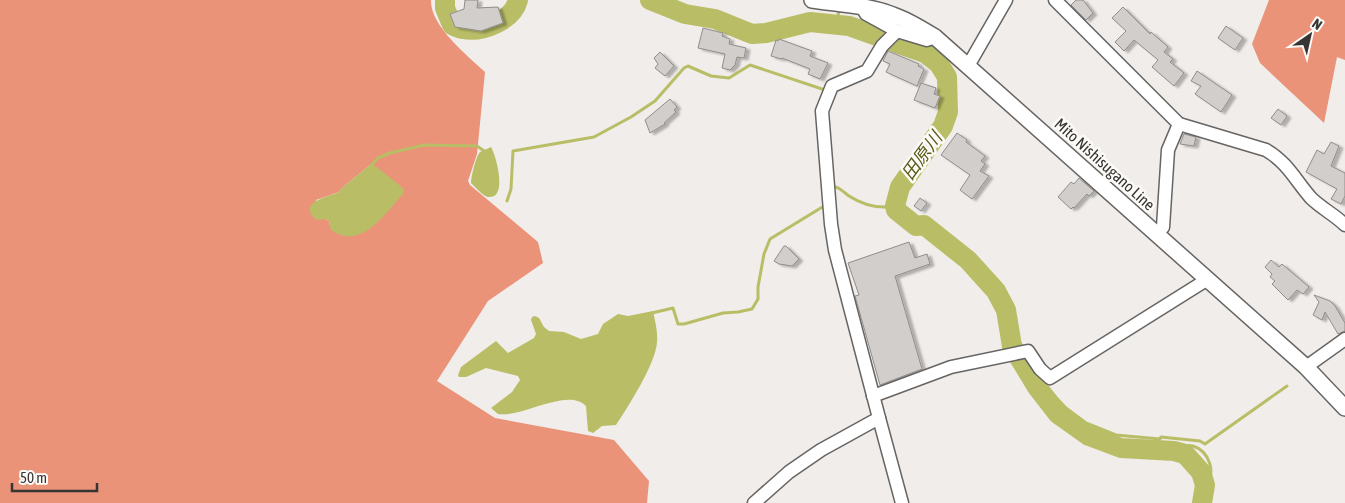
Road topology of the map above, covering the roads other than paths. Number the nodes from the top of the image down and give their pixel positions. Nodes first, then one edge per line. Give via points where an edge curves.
1 (812, 0) edge
2 (1006, 0) edge
3 (1056, 0) edge
4 (862, 8) junction
5 (895, 33) junction
6 (935, 37) junction
7 (968, 66) junction
8 (1179, 124) junction
9 (1345, 225) edge
10 (1157, 234) junction
11 (1208, 279) junction
12 (1344, 341) edge
13 (1306, 367) junction
14 (873, 396) junction
15 (1345, 408) edge
16 (879, 418) junction
17 (754, 503) edge
18 (902, 503) edge

1 - 4 main road, Mito Nishisugano Line
2 - 7 street
3 - 8 street
4 - 5 street
4 - 6 main road, Mito Nishisugano Line via 892,14
5 - 6 street via 927,40
5 - 14 street via 882,46 867,70 832,86 822,111 835,250
6 - 7 main road, Mito Nishisugano Line
7 - 10 main road, Mito Nishisugano Line
8 - 9 street via 1266,150 1276,156 1312,199
8 - 10 street via 1168,150 1163,227
10 - 11 main road, Mito Nishisugano Line
11 - 13 main road, Mito Nishisugano Line
11 - 14 street via 1050,378 1028,351 951,367
12 - 13 street
13 - 15 main road, Mito Nishisugano Line
14 - 16 street
16 - 17 street via 821,450 789,472
16 - 18 street

